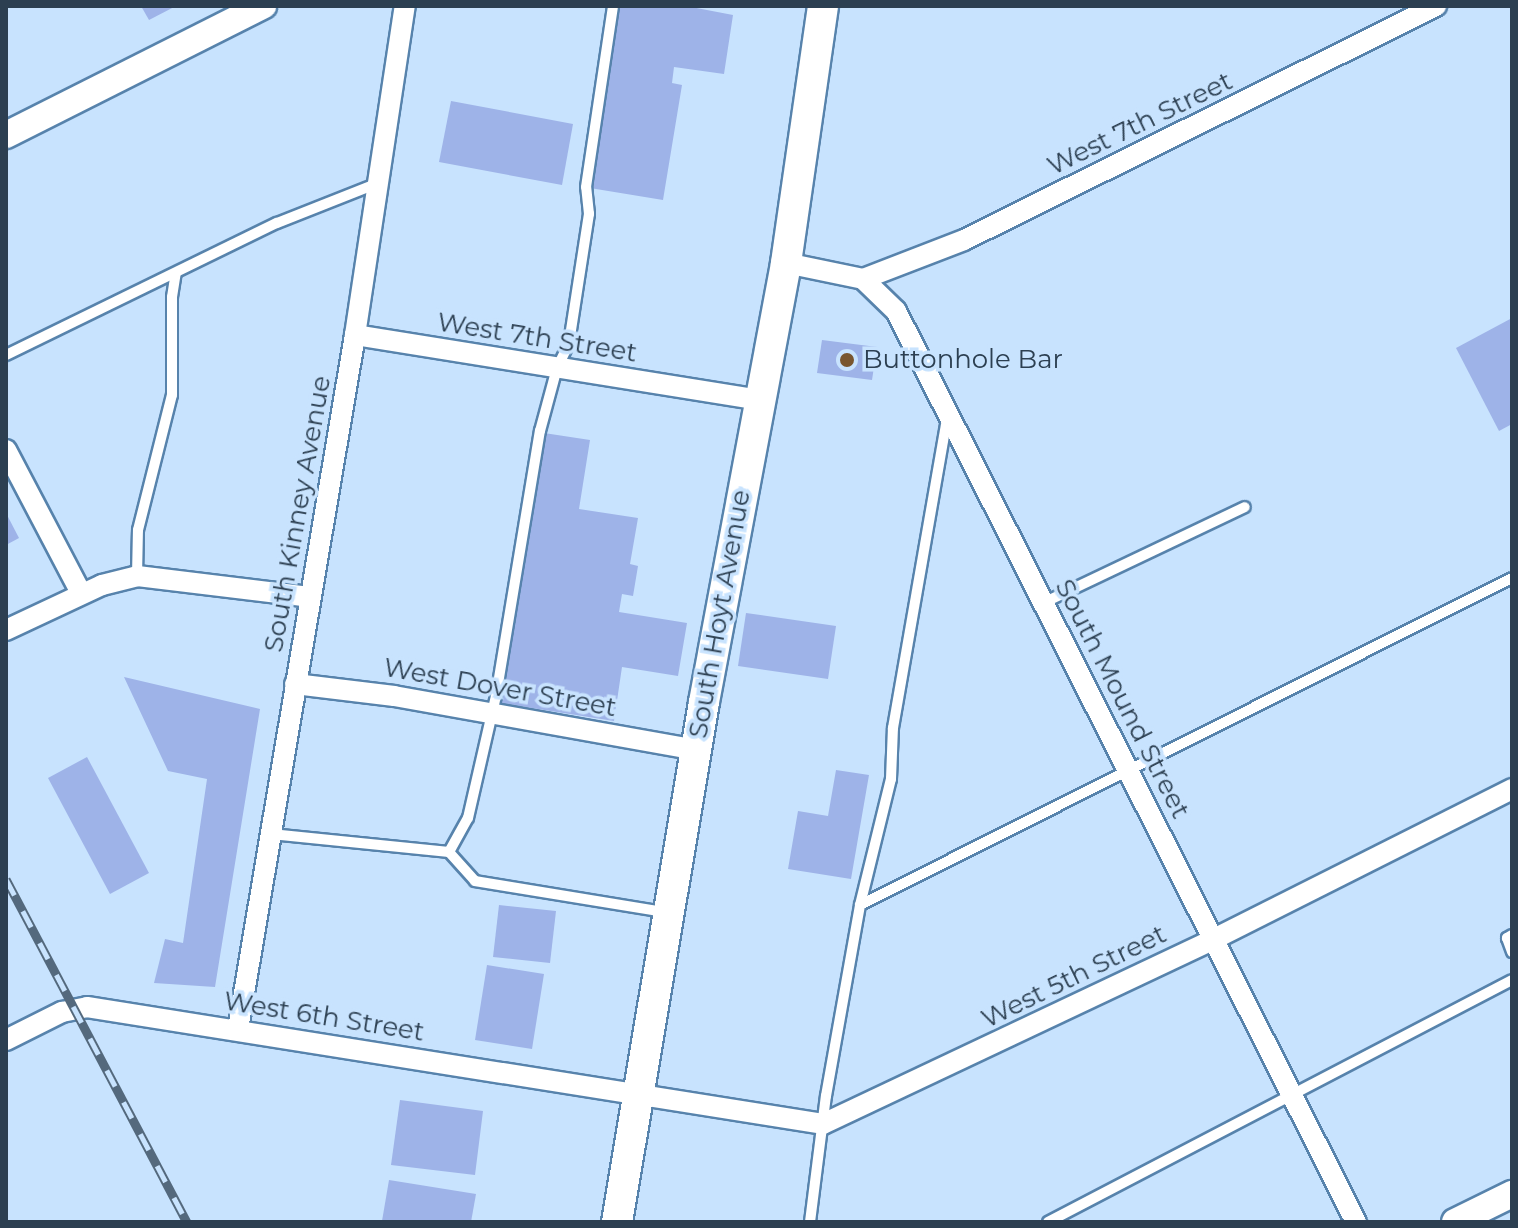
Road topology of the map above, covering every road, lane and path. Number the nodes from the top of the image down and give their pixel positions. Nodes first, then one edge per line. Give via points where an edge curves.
1 (263, 6) edge
2 (405, 6) edge
3 (613, 6) edge
4 (823, 6) edge
5 (1436, 6) edge
6 (6, 135) edge
7 (378, 183) junction
8 (786, 263) junction
9 (176, 273) junction
10 (863, 279) junction
11 (355, 335) junction
12 (6, 355) edge
13 (557, 368) junction
14 (759, 400) junction
15 (949, 410) junction
16 (6, 450) edge
17 (1245, 507) dead end
18 (137, 576) junction
19 (1512, 578) edge
20 (81, 593) junction
21 (310, 597) junction
22 (1045, 602) junction
23 (6, 630) edge
24 (295, 684) junction
25 (490, 715) junction
26 (696, 750) junction
27 (1129, 772) junction
28 (1512, 789) edge
29 (271, 834) junction
30 (449, 852) junction
31 (860, 905) junction
32 (670, 914) junction
33 (1512, 935) edge
34 (1214, 939) junction
35 (1512, 952) edge
36 (1512, 980) edge
37 (238, 1029) junction
38 (6, 1040) edge
39 (1289, 1094) junction
40 (639, 1096) junction
41 (823, 1124) junction
42 (1512, 1194) edge
43 (617, 1222) edge
44 (810, 1222) edge
45 (1048, 1222) edge
46 (1356, 1222) edge
47 (1455, 1222) edge

1 - 6 street
2 - 7 street, South Kinney Avenue
3 - 13 lane via 586,187 589,214 569,343
4 - 8 main road, South Hoyt Avenue
5 - 10 street, West 7th Street via 964,240
7 - 9 lane via 277,223
7 - 11 street, South Kinney Avenue
8 - 10 street
8 - 14 main road, South Hoyt Avenue
9 - 12 lane
9 - 18 lane via 172,395 138,530
10 - 15 street, South Mound Street via 896,311
11 - 13 street, West 7th Street
11 - 21 street, South Kinney Avenue
13 - 14 street, West 7th Street
13 - 25 lane via 529,486
14 - 26 main road, South Hoyt Avenue
15 - 22 street, South Mound Street
15 - 31 lane via 893,728 891,779
16 - 20 street
17 - 22 lane
18 - 20 street
18 - 21 street
19 - 27 lane
20 - 23 street
21 - 24 street, South Kinney Avenue
22 - 27 street, South Mound Street
24 - 25 street, West Dover Street
24 - 29 street, South Kinney Avenue
25 - 26 street, West Dover Street
25 - 30 lane via 468,818
26 - 32 main road, South Hoyt Avenue
27 - 31 lane
27 - 34 street, South Mound Street
28 - 34 street, West 5th Street
29 - 30 lane
29 - 37 street, South Kinney Avenue
30 - 32 lane via 475,881
31 - 41 lane
32 - 40 main road, South Hoyt Avenue
33 - 35 lane via 1507,938
34 - 39 street, South Mound Street
34 - 41 street, West 5th Street
36 - 39 lane
37 - 38 street, West 6th Street via 74,1007
37 - 40 street, West 6th Street
39 - 45 lane
39 - 46 street, South Mound Street
40 - 41 street
40 - 43 main road, South Hoyt Avenue
41 - 44 lane
42 - 47 street

